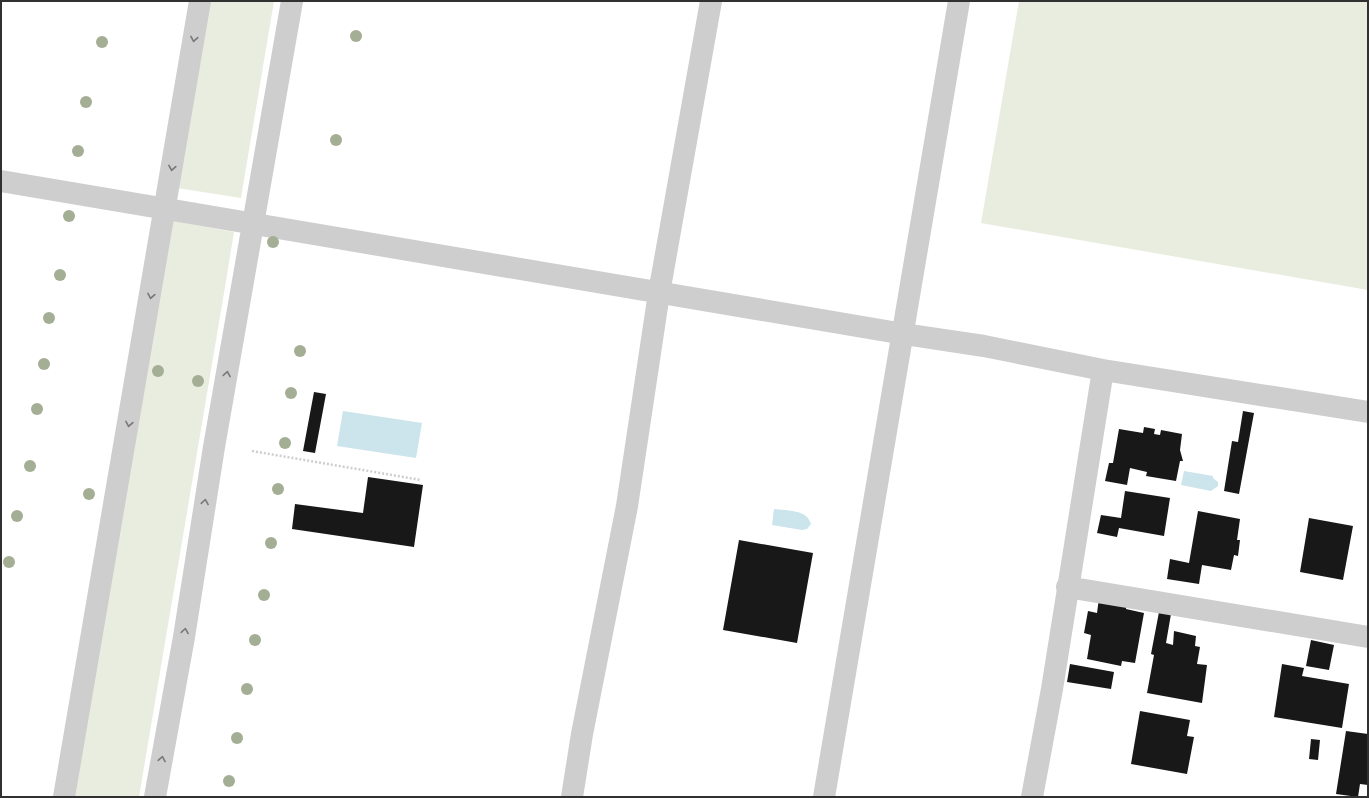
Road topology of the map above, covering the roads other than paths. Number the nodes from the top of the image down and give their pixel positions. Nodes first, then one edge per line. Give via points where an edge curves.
1 (200, 1) edge
2 (292, 1) edge
3 (711, 1) edge
4 (959, 1) edge
5 (1, 181) edge
6 (165, 209) junction
7 (254, 224) junction
8 (659, 293) junction
9 (904, 334) junction
10 (1103, 370) junction
11 (1368, 412) edge
12 (1067, 587) junction
13 (1368, 637) edge
14 (64, 797) edge
15 (155, 797) edge
16 (572, 797) edge
17 (824, 797) edge
18 (1032, 797) edge

1 -> 6 street
2 - 7 street
3 - 8 street
4 - 9 street
5 - 6 street
6 - 7 street
6 -> 14 street
7 - 8 street
15 -> 7 street
8 - 9 street
8 - 16 street via 627,506
9 - 10 street via 984,346
9 - 17 street
10 - 11 street
10 - 12 street
12 - 13 street
12 - 18 street

